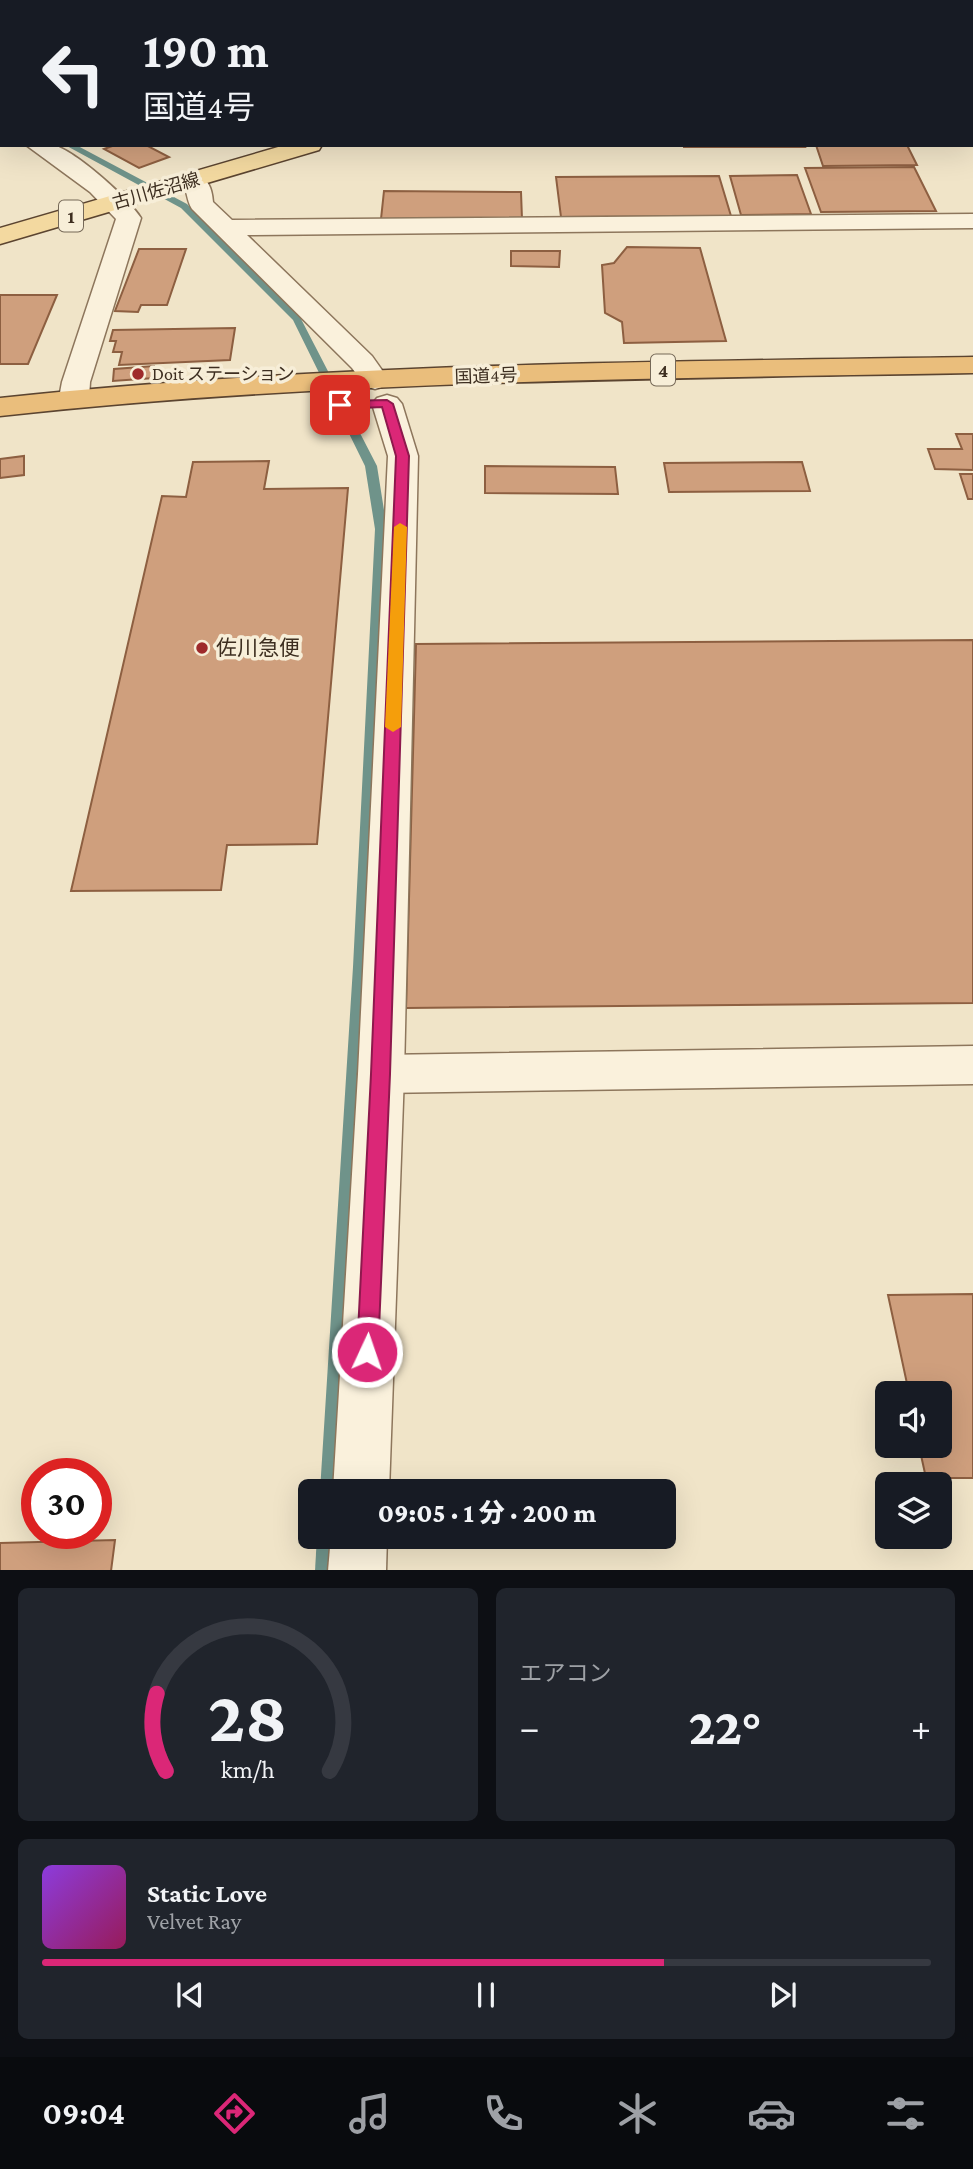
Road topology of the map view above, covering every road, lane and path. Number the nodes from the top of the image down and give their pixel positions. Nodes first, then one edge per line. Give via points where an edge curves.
1 (40, 147) edge
2 (304, 147) edge
3 (184, 183) junction
4 (129, 199) junction
5 (973, 221) edge
6 (227, 228) junction
7 (0, 236) edge
8 (973, 365) edge
9 (973, 389) edge
10 (370, 392) junction
11 (311, 395) junction
12 (74, 398) junction
13 (0, 407) edge
14 (0, 431) edge
15 (973, 1065) edge
16 (381, 1074) junction
17 (362, 1479) edge
18 (358, 1549) edge
19 (357, 1570) edge

1 - 4 street
2 - 3 main road, 古川佐沼線 / 1
3 - 4 main road, 古川佐沼線 / 1
3 - 6 street via 200,189 201,204
4 - 7 main road, 古川佐沼線 / 1
4 - 12 street via 129,218
5 - 6 street
6 - 10 street via 362,362
8 - 10 highway, 国道4号 / 4 via 625,371
9 - 10 highway, 国道4号 / 4
10 - 11 highway, 国道4号 / 4
10 - 16 street via 403,456
11 - 12 highway, 国道4号 / 4
11 - 14 highway, 国道4号 / 4
12 - 13 highway, 国道4号 / 4
15 - 16 street
16 - 17 street
18 - 19 street

